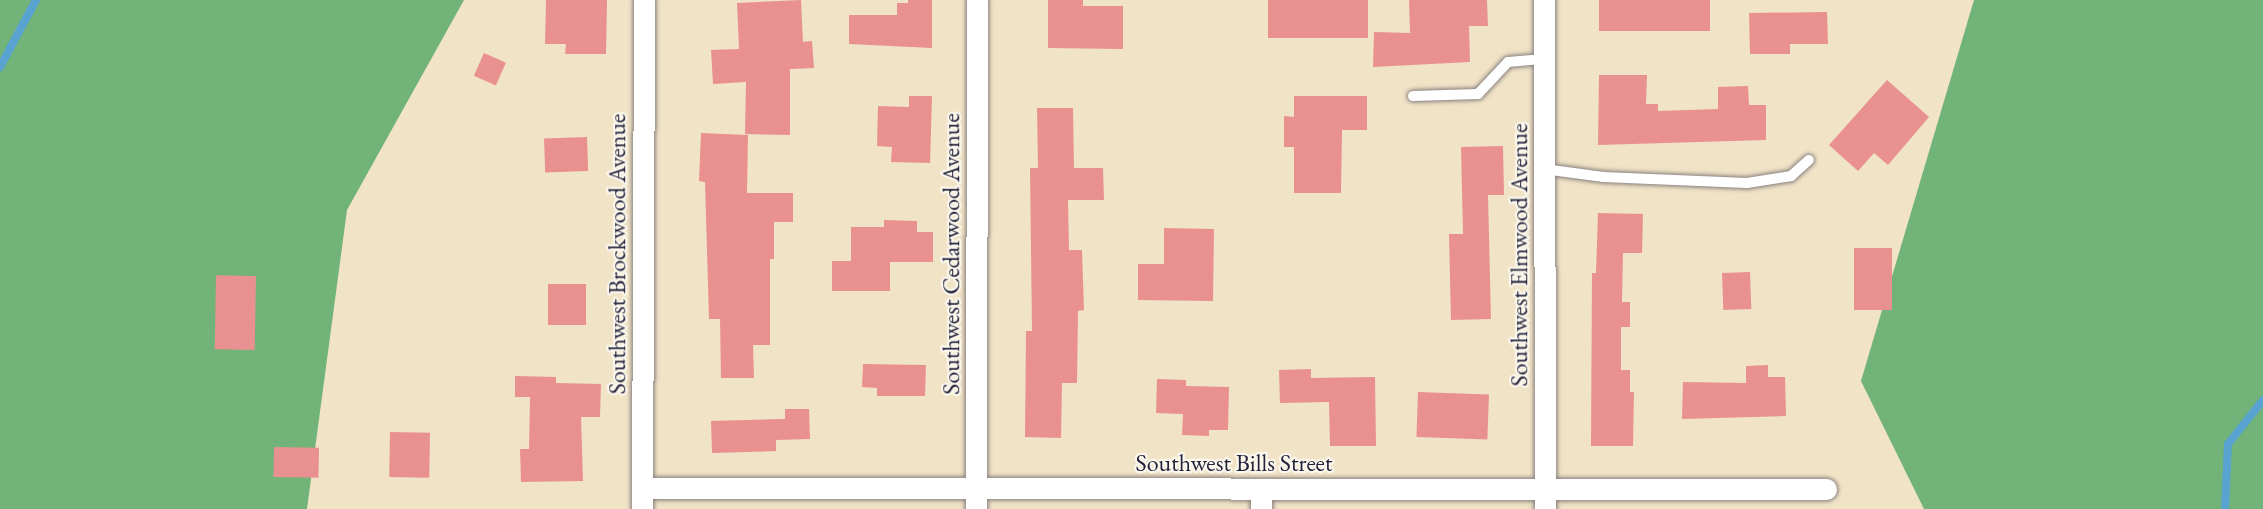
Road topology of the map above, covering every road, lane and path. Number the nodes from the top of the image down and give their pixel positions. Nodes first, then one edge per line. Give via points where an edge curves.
1 (644, 0) edge
2 (977, 0) edge
3 (1544, 0) edge
4 (1544, 59) junction
5 (1413, 96) dead end
6 (1809, 160) dead end
7 (1544, 169) junction
8 (1826, 489) dead end
9 (642, 499) edge
10 (976, 499) edge
11 (1261, 499) edge
12 (1545, 499) edge

1 - 9 street, Southwest Brockwood Avenue
2 - 10 street, Southwest Cedarwood Avenue
3 - 4 street, Southwest Elmwood Avenue
4 - 5 lane via 1508,62 1478,94
4 - 7 street, Southwest Elmwood Avenue
6 - 7 lane via 1791,176 1747,183 1602,177
7 - 12 street, Southwest Elmwood Avenue
8 - 12 street, Southwest Bills Street
9 - 10 street, Southwest Bills Street
10 - 11 street, Southwest Bills Street
11 - 12 street, Southwest Bills Street

